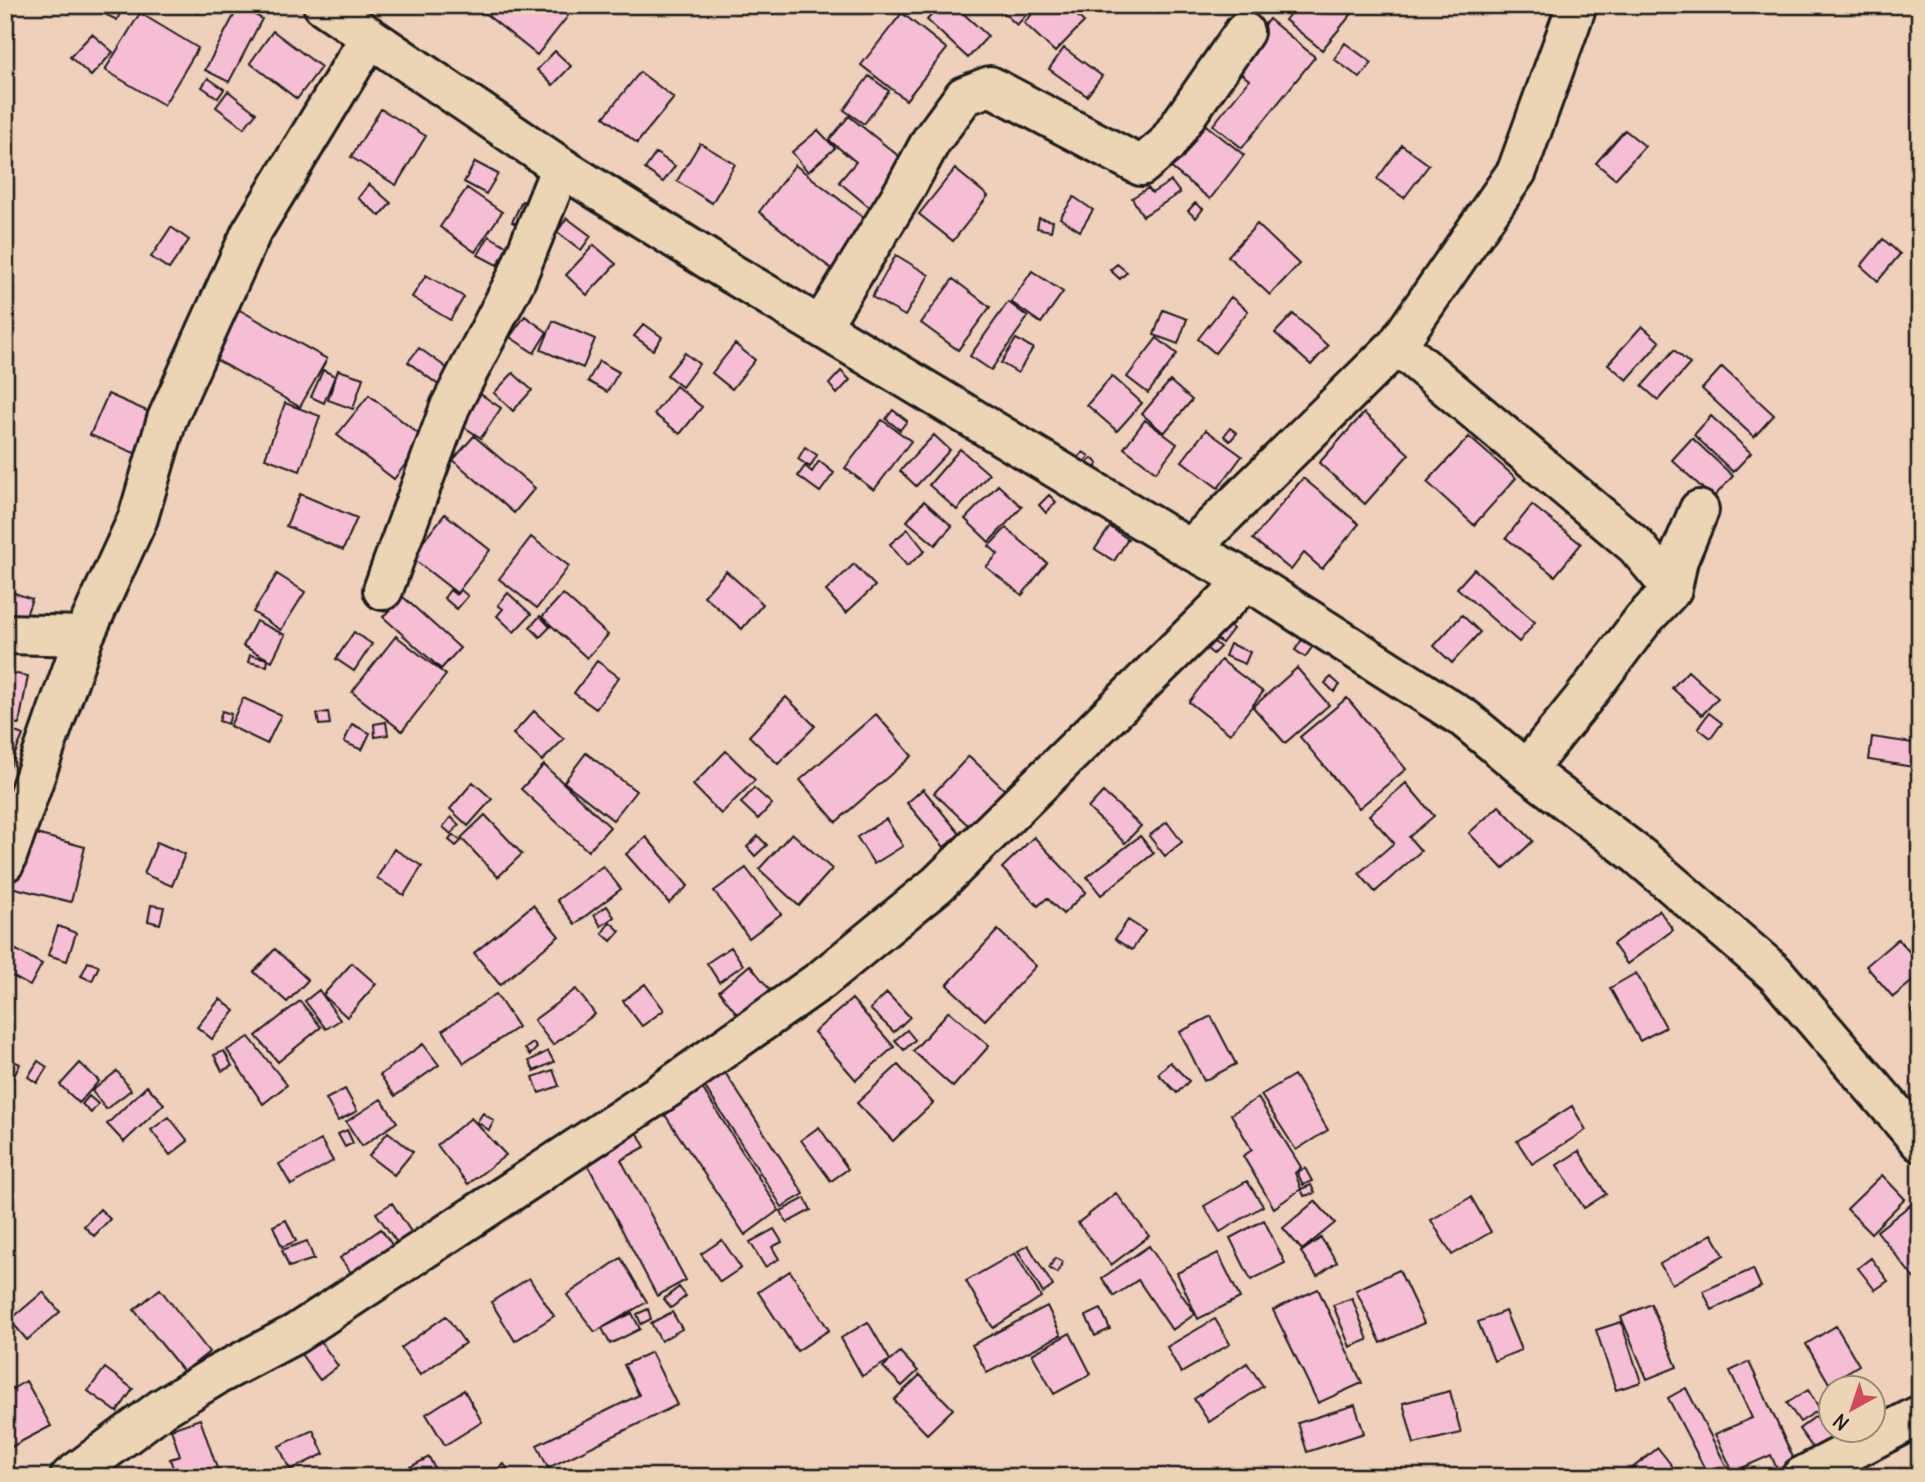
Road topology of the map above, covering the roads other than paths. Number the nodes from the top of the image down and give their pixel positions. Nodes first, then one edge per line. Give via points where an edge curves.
1 (323, 5) edge
2 (1572, 18) edge
3 (1244, 33) dead end
4 (370, 37) junction
5 (561, 167) junction
6 (821, 326) junction
7 (1397, 345) junction
8 (1699, 510) dead end
9 (1190, 549) junction
10 (1247, 580) junction
11 (1672, 589) junction
12 (383, 590) dead end
13 (5, 634) edge
14 (84, 636) junction
15 (1526, 770) junction
16 (5, 862) edge
17 (1920, 1142) edge
18 (1920, 1415) edge
19 (70, 1477) edge
20 (1801, 1477) edge

1 - 4 street
2 - 7 street via 1517,171
3 - 6 street via 1166,145 1140,166 990,86 964,96 931,141
4 - 5 street
4 - 14 street via 251,233 167,419 138,518
5 - 6 street
5 - 12 street via 516,279 450,407
6 - 9 street
7 - 9 street
7 - 11 street via 1636,546
8 - 11 street via 1678,560
9 - 10 street
10 - 15 street via 1465,719
10 - 19 street via 938,884 821,980 668,1088 295,1335 161,1409
11 - 15 street
13 - 14 street
14 - 16 street
15 - 17 street via 1639,856 1775,973
18 - 20 street

